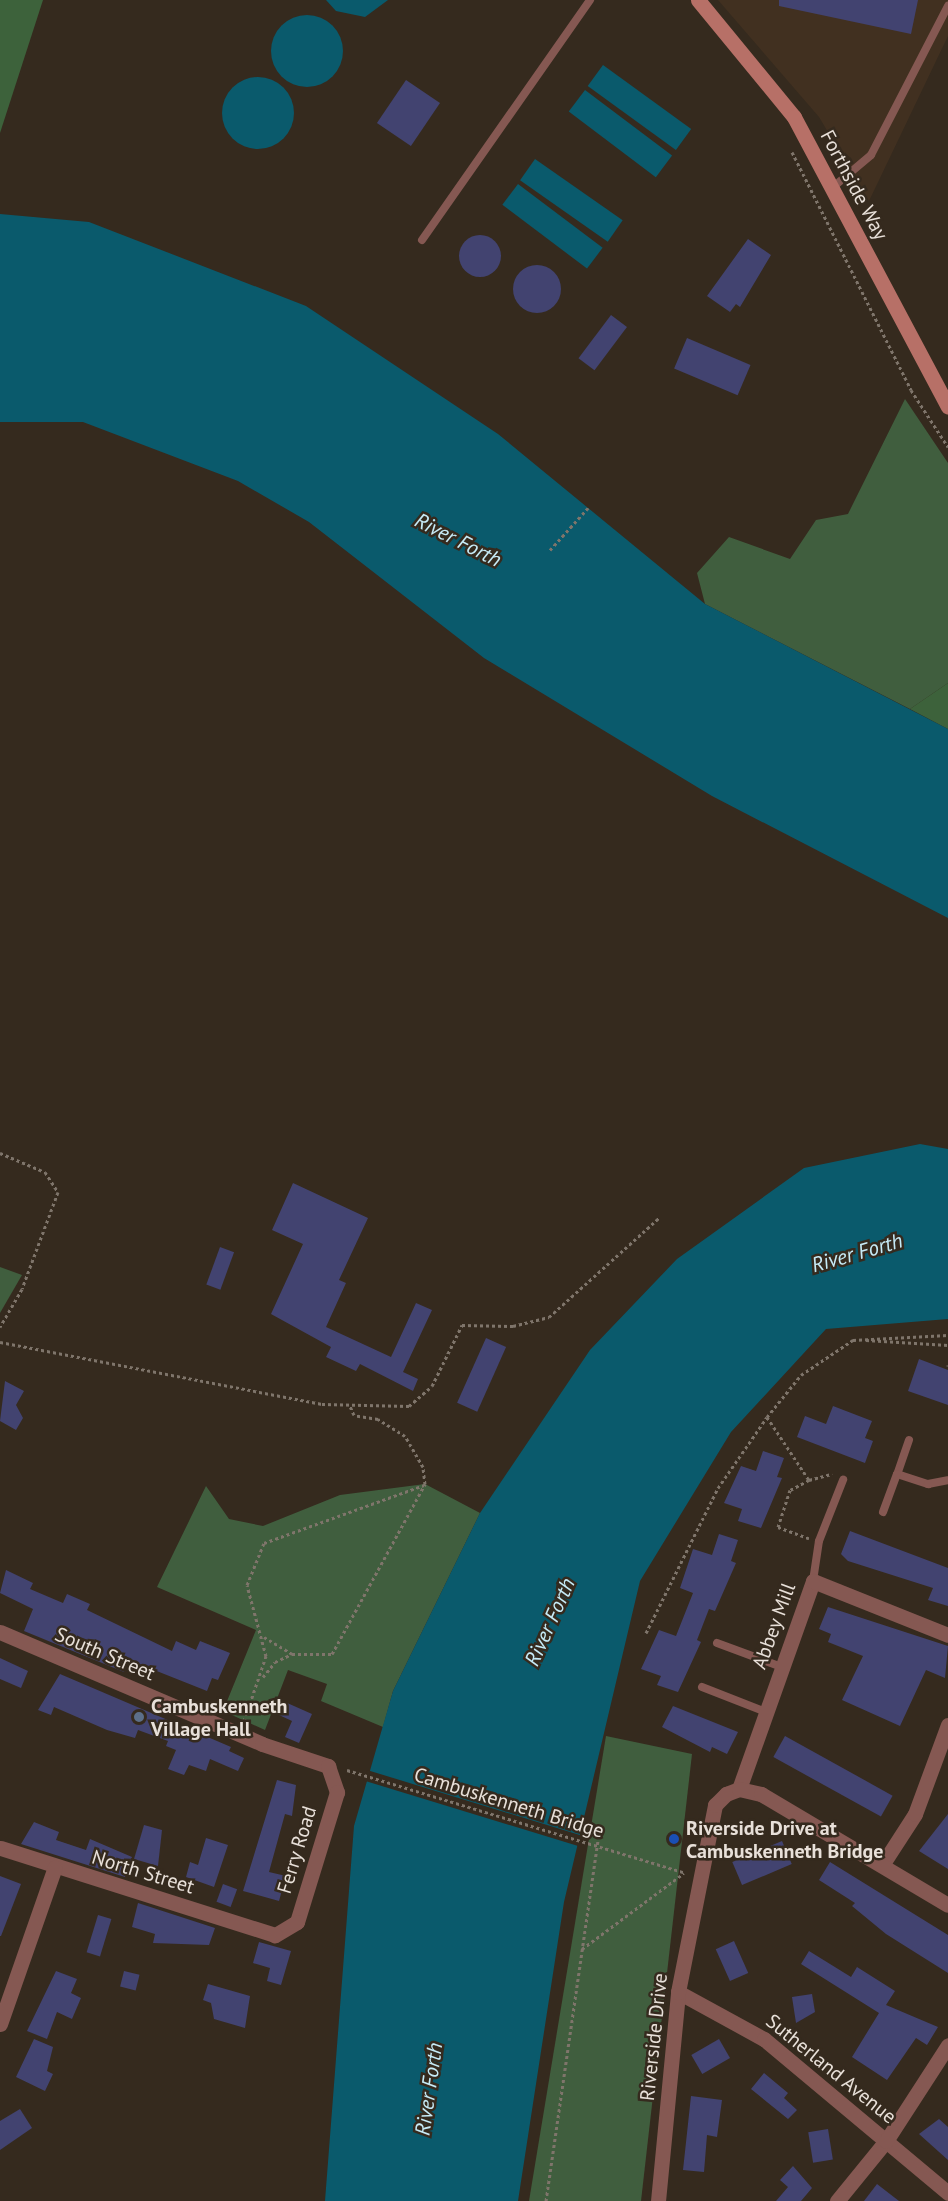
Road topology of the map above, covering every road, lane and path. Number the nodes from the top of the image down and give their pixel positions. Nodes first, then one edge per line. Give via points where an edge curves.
1 (590, 0) edge
2 (698, 0) edge
3 (948, 6) edge
4 (790, 147) dead end
5 (832, 188) junction
6 (422, 240) dead end
7 (948, 407) edge
8 (948, 447) edge
9 (588, 508) dead end
10 (550, 550) dead end
11 (0, 1152) edge
12 (658, 1218) dead end
13 (0, 1327) edge
14 (948, 1335) edge
15 (854, 1340) junction
16 (0, 1342) edge
17 (948, 1345) edge
18 (350, 1406) junction
19 (767, 1417) junction
20 (909, 1440) dead end
21 (897, 1474) junction
22 (809, 1480) junction
23 (843, 1480) joint
24 (948, 1480) edge
25 (426, 1484) junction
26 (883, 1512) dead end
27 (819, 1541) junction
28 (813, 1581) junction
29 (0, 1632) edge
30 (646, 1633) dead end
31 (948, 1635) edge
32 (264, 1637) junction
33 (717, 1643) dead end
34 (292, 1654) junction
35 (782, 1667) junction
36 (262, 1677) junction
37 (702, 1686) dead end
38 (766, 1712) junction
39 (948, 1725) edge
40 (239, 1734) junction
41 (328, 1766) joint
42 (361, 1774) dead end
43 (739, 1789) junction
44 (600, 1825) dead end
45 (596, 1845) junction
46 (0, 1848) edge
47 (884, 1862) junction
48 (54, 1867) junction
49 (691, 1875) junction
50 (948, 1905) edge
51 (275, 1935) joint
52 (582, 1949) junction
53 (678, 1992) junction
54 (5, 1999) edge
55 (0, 2024) edge
56 (948, 2045) edge
57 (886, 2141) junction
58 (948, 2193) edge
59 (546, 2201) edge
60 (658, 2201) edge
61 (837, 2201) edge

1 - 6 lane
2 - 5 street, Forthside Way via 794,117
3 - 5 lane via 871,155
4 - 8 path via 911,390
5 - 7 street, Forthside Way
9 - 10 path
11 - 13 path via 45,1172 58,1192 22,1289
12 - 18 path via 549,1317 513,1326 462,1325 432,1386 409,1406
14 - 15 path
15 - 17 path
15 - 19 path via 801,1375
16 - 18 path
18 - 25 path via 354,1415 378,1419 405,1436 423,1467
19 - 22 path
19 - 30 path via 718,1488
20 - 21 lane
21 - 24 lane via 928,1484
21 - 26 lane
22 - 23 path via 830,1473
22 - 27 path via 790,1490 778,1527
23 - 27 lane
25 - 32 path via 264,1543 247,1585
25 - 34 path via 332,1654
27 - 28 lane
28 - 31 street, Abbey Mill
28 - 35 street, Abbey Mill
29 - 40 street, South Street
32 - 34 path
32 - 36 path
33 - 35 lane
34 - 36 path via 275,1662
35 - 38 street, Abbey Mill
36 - 40 path
37 - 38 lane
38 - 43 street, Abbey Mill
39 - 47 street via 915,1814
40 - 41 street, South Street
41 - 51 street, Ferry Road via 337,1792 297,1922
42 - 45 path, Cambuskenneth Bridge
43 - 47 street via 762,1794
43 - 49 street, Riverside Drive via 715,1805
44 - 45 path
45 - 49 path, Cambuskenneth Bridge
45 - 52 path
46 - 48 street, North Street
47 - 50 street
48 - 51 street, North Street
48 - 54 street
49 - 52 path
49 - 53 street, Riverside Drive
52 - 59 path
53 - 57 street, Sutherland Avenue via 764,2039
53 - 60 street, Riverside Drive
54 - 55 street
56 - 57 street
57 - 58 street, Sutherland Avenue
57 - 61 street

